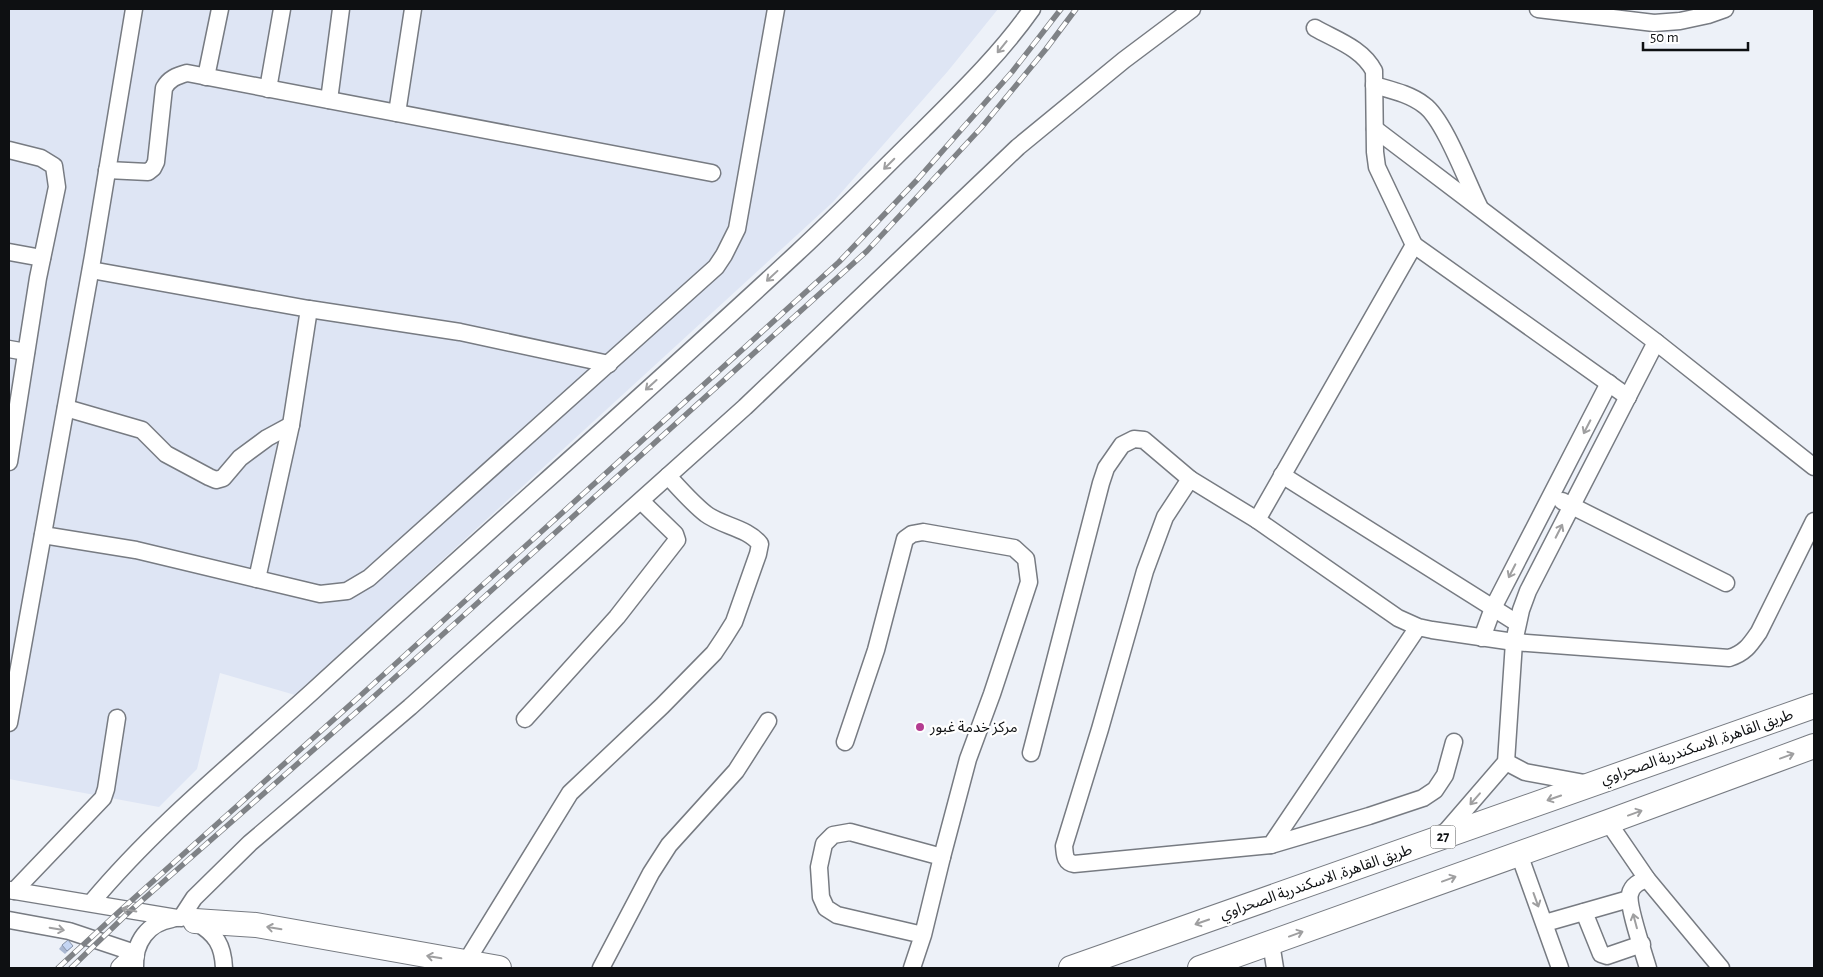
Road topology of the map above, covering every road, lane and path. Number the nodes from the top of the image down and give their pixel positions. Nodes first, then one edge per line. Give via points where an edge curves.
1 (134, 9) edge
2 (220, 9) edge
3 (282, 9) edge
4 (341, 9) edge
5 (413, 9) edge
6 (776, 9) edge
7 (1032, 9) edge
8 (1192, 9) edge
9 (1538, 9) edge
10 (1725, 9) edge
11 (1315, 28) dead end
12 (206, 77) junction
13 (1374, 85) junction
14 (268, 89) junction
15 (329, 100) junction
16 (397, 113) junction
17 (1375, 128) junction
18 (9, 150) edge
19 (107, 170) junction
20 (712, 173) dead end
21 (1480, 208) junction
22 (1414, 245) junction
23 (9, 252) edge
24 (42, 258) junction
25 (91, 270) junction
26 (309, 309) junction
27 (1656, 342) junction
28 (9, 349) edge
29 (26, 352) junction
30 (609, 364) junction
31 (1609, 383) junction
32 (1628, 396) junction
33 (66, 408) junction
34 (291, 425) junction
35 (11, 430) edge
36 (9, 462) edge
37 (1814, 467) edge
38 (1282, 475) junction
39 (668, 476) junction
40 (1190, 479) junction
41 (1552, 495) junction
42 (641, 501) junction
43 (1572, 506) junction
44 (1257, 520) junction
45 (1814, 521) edge
46 (43, 535) junction
47 (257, 579) junction
48 (1726, 583) dead end
49 (1493, 608) junction
50 (1517, 623) junction
51 (1418, 627) junction
52 (1482, 638) junction
53 (1514, 642) junction
54 (1814, 706) edge
55 (117, 718) dead end
56 (525, 719) dead end
57 (768, 721) dead end
58 (9, 723) edge
59 (845, 742) dead end
60 (1454, 742) dead end
61 (1814, 746) edge
62 (1031, 753) dead end
63 (1506, 762) junction
64 (1592, 785) junction
65 (1608, 822) junction
66 (1441, 838) junction
67 (1272, 845) junction
68 (1519, 854) junction
69 (942, 857) junction
70 (1647, 879) junction
71 (12, 890) edge
72 (1629, 899) junction
73 (91, 903) junction
74 (1584, 912) junction
75 (184, 919) junction
76 (9, 920) edge
77 (1545, 923) junction
78 (922, 935) junction
79 (1271, 943) junction
80 (1642, 944) junction
81 (131, 961) edge
82 (466, 962) junction
83 (1645, 967) edge
84 (224, 968) edge
85 (499, 968) edge
86 (601, 968) edge
87 (912, 968) edge
88 (1071, 968) edge
89 (1200, 968) edge
90 (1275, 968) edge
91 (1560, 968) edge
92 (1721, 968) edge

1 - 19 street
2 - 12 street
3 - 14 street
4 - 15 street
5 - 16 street
6 - 30 street via 737,229 716,267
7 -> 73 street via 999,52 831,222 172,818
8 - 39 street via 1018,147
9 - 10 street via 1654,23 1680,21
11 - 13 street via 1368,60 1374,71
12 - 14 street
12 - 19 street via 186,73 175,76 164,88 153,168 148,172
13 - 17 street
13 - 21 street via 1416,99 1426,106 1438,120
14 - 15 street
15 - 16 street
16 - 20 street
17 - 21 street
17 - 22 street via 1377,167
18 - 24 street via 41,158 54,166 57,187
19 - 25 street
21 - 27 street
22 - 31 street
22 - 38 street
23 - 24 street
24 - 29 street
25 - 26 street
25 - 33 street
26 - 30 street via 460,332
26 - 34 street
27 - 32 street
27 - 37 street
28 - 29 street
29 - 35 street
30 - 47 street via 369,578 347,591 320,594
31 - 32 street
31 -> 41 street
32 - 43 street
33 - 34 street via 142,430 166,454 216,480 223,478 240,458 267,438
33 - 46 street
34 - 47 street
35 - 36 street
38 - 44 street
38 - 49 street
39 - 42 street
39 - 82 street via 707,515 760,544 734,622 714,653 570,793
40 - 44 street
40 - 62 street via 1144,440 1134,439 1122,445 1106,468
40 - 67 street via 1165,517 1145,571 1064,846 1066,860 1074,864
41 - 43 street
41 -> 49 street
42 - 56 street via 675,534 677,540 616,618
42 - 75 street via 410,707 250,843 194,898
43 - 48 street
50 -> 43 street via 1528,591
44 - 51 street via 1398,618
45 - 53 street via 1759,632 1740,654 1729,658
46 - 47 street via 136,550
46 - 58 street
49 - 50 street
49 - 52 street
50 - 53 street
51 - 52 street
51 - 67 street
52 - 53 street
53 - 63 street
54 - 64 highway, طريق القاهرة, الاسكندرية الصحراوي / 27
55 - 71 street via 103,798
57 - 86 street via 736,771 669,845
59 - 69 street via 876,650 905,539 923,532 1014,548 1026,559 1029,582 968,759
60 - 67 street via 1445,775 1435,790 1423,798
65 -> 61 highway
63 - 64 street via 1525,772
63 -> 66 street
64 -> 66 highway, طريق القاهرة, الاسكندرية الصحراوي / 27
65 - 68 highway
65 - 70 street
66 -> 88 highway, طريق القاهرة, الاسكندرية الصحراوي / 27
68 -> 77 street
79 -> 68 highway
69 - 78 street
69 - 78 street via 850,832 834,835 824,844 819,867 821,897 826,908 837,915
70 - 72 street via 1634,886
70 - 92 street
71 - 73 street
72 - 74 street
80 -> 72 street
75 -> 73 street
74 - 77 street
74 - 80 street via 1601,954 1607,956
75 - 81 street via 165,920 154,925 139,942
82 -> 75 highway via 256,925
75 - 84 street via 208,929 218,941
76 -> 81 street via 70,931
77 - 91 street
78 - 87 street
79 - 89 highway
79 - 90 street
80 - 83 street
82 - 85 highway

